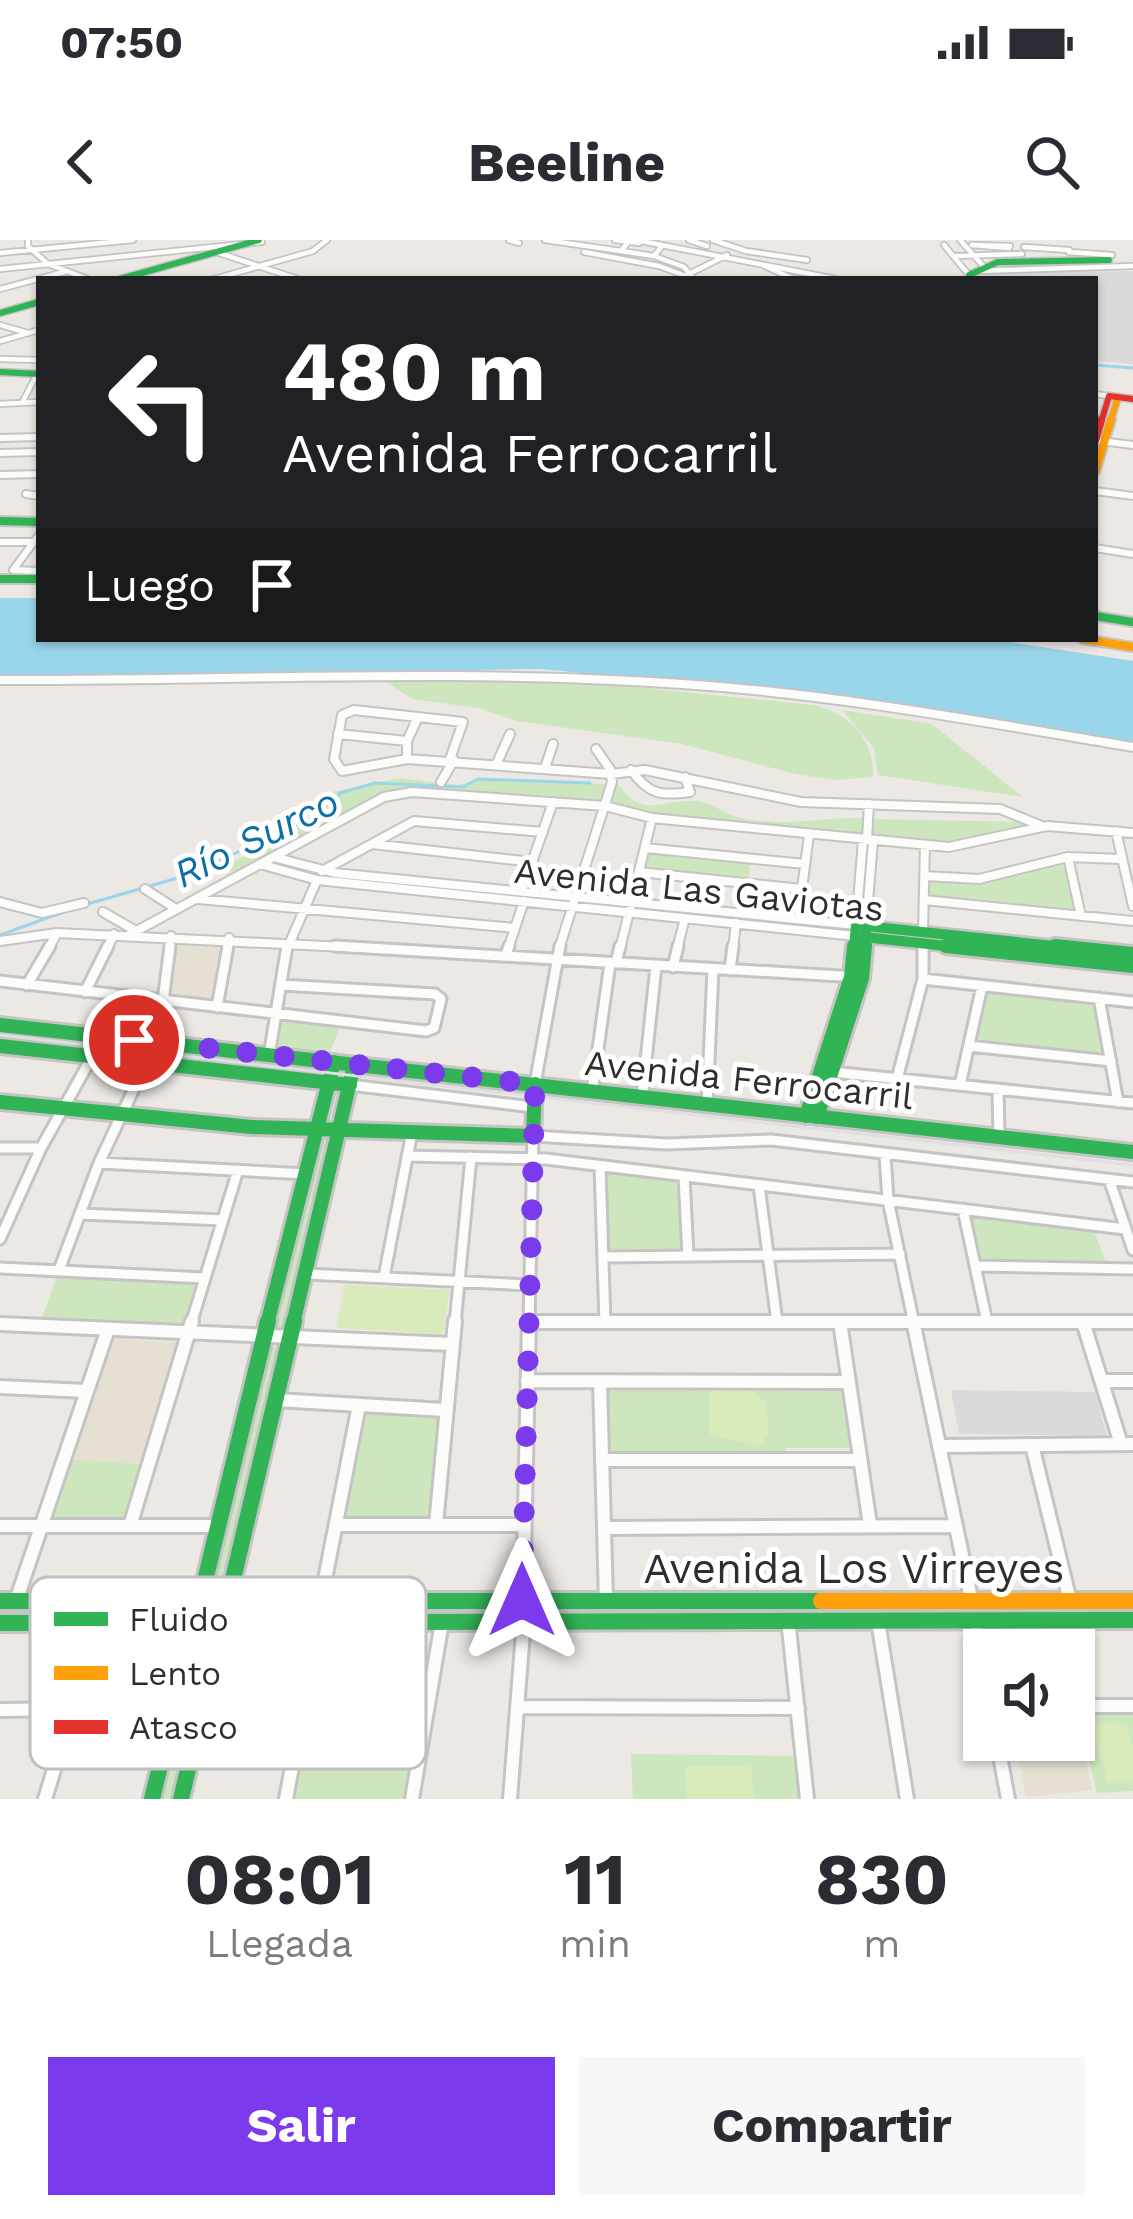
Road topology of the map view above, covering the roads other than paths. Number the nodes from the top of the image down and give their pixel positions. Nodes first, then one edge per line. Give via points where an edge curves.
1 (28, 240) edge
2 (111, 240) edge
3 (133, 240) edge
4 (164, 240) edge
5 (258, 240) edge
6 (327, 240) edge
7 (509, 240) edge
8 (545, 240) edge
9 (615, 240) edge
10 (631, 240) edge
11 (689, 240) edge
12 (713, 240) edge
13 (984, 240) edge
14 (1031, 240) edge
15 (1056, 240) edge
16 (519, 243) edge
17 (962, 243) edge
18 (991, 245) junction
19 (30, 249) junction
20 (172, 249) junction
21 (621, 251) junction
22 (0, 252) edge
23 (584, 252) dead end
24 (218, 253) junction
25 (723, 253) junction
26 (1036, 253) edge
27 (740, 254) junction
28 (654, 256) junction
29 (954, 256) junction
30 (1111, 258) joint
31 (807, 260) dead end
32 (672, 261) junction
33 (756, 261) junction
34 (47, 263) junction
35 (633, 265) dead end
36 (260, 266) junction
37 (659, 266) junction
38 (1133, 266) edge
39 (822, 268) dead end
40 (66, 271) junction
41 (974, 271) edge
42 (0, 272) edge
43 (232, 274) junction
44 (48, 276) edge
45 (80, 276) edge
46 (131, 276) edge
47 (139, 276) edge
48 (225, 276) edge
49 (238, 276) edge
50 (286, 276) edge
51 (668, 276) edge
52 (690, 276) edge
53 (692, 276) edge
54 (694, 276) edge
55 (788, 276) edge
56 (823, 276) edge
57 (36, 279) edge
58 (22, 283) junction
59 (0, 289) edge
60 (36, 304) edge
61 (0, 314) edge
62 (0, 325) edge
63 (29, 333) junction
64 (36, 333) edge
65 (0, 341) edge
66 (0, 359) edge
67 (36, 368) edge
68 (36, 369) edge
69 (0, 373) edge
70 (36, 373) edge
71 (36, 390) edge
72 (28, 391) junction
73 (1107, 396) edge
74 (1133, 399) edge
75 (36, 402) edge
76 (22, 403) junction
77 (3, 404) edge
78 (0, 418) edge
79 (36, 436) edge
80 (1098, 436) edge
81 (0, 438) edge
82 (1098, 441) edge
83 (1133, 445) edge
84 (22, 452) junction
85 (36, 452) edge
86 (0, 453) edge
87 (6, 475) edge
88 (36, 477) edge
89 (36, 478) edge
90 (28, 479) dead end
91 (0, 489) edge
92 (1098, 491) edge
93 (26, 494) dead end
94 (36, 496) edge
95 (1133, 496) edge
96 (36, 520) edge
97 (1, 521) edge
98 (36, 538) edge
99 (0, 542) edge
100 (1098, 548) edge
101 (1133, 554) edge
102 (0, 562) edge
103 (17, 562) junction
104 (36, 578) edge
105 (36, 579) edge
106 (0, 583) edge
107 (1098, 618) edge
108 (1133, 624) edge
109 (1098, 635) edge
110 (1098, 640) edge
111 (1133, 643) edge
112 (0, 680) edge
113 (418, 717) junction
114 (338, 734) junction
115 (509, 734) dead end
116 (406, 741) junction
117 (553, 744) dead end
118 (1133, 747) edge
119 (596, 749) dead end
120 (407, 759) junction
121 (452, 759) junction
122 (497, 764) junction
123 (545, 768) junction
124 (631, 770) junction
125 (686, 777) junction
126 (611, 779) junction
127 (441, 782) dead end
128 (553, 802) junction
129 (869, 805) junction
130 (605, 806) junction
131 (652, 818) junction
132 (1042, 826) junction
133 (1117, 831) junction
134 (543, 832) junction
135 (1133, 833) edge
136 (809, 835) junction
137 (867, 840) junction
138 (372, 844) junction
139 (926, 845) junction
140 (645, 848) junction
141 (1069, 856) junction
142 (273, 857) junction
143 (1121, 860) junction
144 (533, 862) junction
145 (260, 864) junction
146 (805, 864) junction
147 (639, 872) junction
148 (320, 876) junction
149 (925, 876) junction
150 (145, 889) dead end
151 (802, 889) junction
152 (523, 896) junction
153 (196, 899) junction
154 (924, 900) junction
155 (576, 901) junction
156 (0, 902) edge
157 (84, 903) dead end
158 (305, 906) junction
159 (1133, 906) edge
160 (630, 907) junction
161 (176, 909) junction
162 (103, 911) dead end
163 (1081, 916) junction
164 (685, 918) junction
165 (798, 919) junction
166 (1133, 921) edge
167 (736, 923) junction
168 (515, 928) junction
169 (861, 931) junction
170 (57, 933) junction
171 (133, 933) junction
172 (114, 934) junction
173 (171, 935) junction
174 (229, 938) junction
175 (923, 938) junction
176 (0, 941) edge
177 (288, 941) junction
178 (1033, 949) junction
179 (1133, 954) edge
180 (506, 955) junction
181 (556, 959) junction
182 (613, 963) junction
183 (656, 966) junction
184 (1133, 966) edge
185 (674, 967) junction
186 (713, 969) junction
187 (730, 970) junction
188 (856, 977) junction
189 (923, 979) junction
190 (0, 981) edge
191 (27, 985) junction
192 (281, 985) junction
193 (982, 986) junction
194 (85, 992) junction
195 (1099, 998) junction
196 (163, 1001) junction
197 (1133, 1002) edge
198 (217, 1007) junction
199 (276, 1014) junction
200 (0, 1025) edge
201 (0, 1046) edge
202 (969, 1046) junction
203 (269, 1056) junction
204 (92, 1057) junction
205 (1111, 1061) junction
206 (146, 1063) junction
207 (334, 1063) junction
208 (354, 1064) junction
209 (832, 1072) junction
210 (897, 1078) junction
211 (330, 1082) junction
212 (535, 1084) junction
213 (350, 1085) junction
214 (960, 1085) junction
215 (998, 1089) junction
216 (592, 1092) junction
217 (642, 1098) junction
218 (0, 1102) edge
219 (1118, 1102) junction
220 (1133, 1103) edge
221 (707, 1106) junction
222 (533, 1107) junction
223 (63, 1111) junction
224 (120, 1116) junction
225 (812, 1116) junction
226 (317, 1131) junction
227 (340, 1132) junction
228 (412, 1132) junction
229 (533, 1136) junction
230 (998, 1137) junction
231 (0, 1148) edge
232 (41, 1148) junction
233 (1133, 1153) edge
234 (885, 1155) junction
235 (407, 1156) junction
236 (471, 1157) junction
237 (532, 1158) junction
238 (99, 1163) junction
239 (600, 1166) junction
240 (238, 1170) junction
241 (306, 1174) junction
242 (684, 1176) junction
243 (1108, 1179) junction
244 (1133, 1182) edge
245 (759, 1186) junction
246 (0, 1199) edge
247 (18, 1199) junction
248 (887, 1200) junction
249 (963, 1209) junction
250 (80, 1214) junction
251 (223, 1220) junction
252 (1125, 1229) junction
253 (0, 1239) edge
254 (1133, 1250) edge
255 (901, 1254) junction
256 (688, 1256) junction
257 (767, 1256) junction
258 (603, 1257) junction
259 (976, 1266) junction
260 (0, 1268) edge
261 (1133, 1269) edge
262 (58, 1270) junction
263 (306, 1274) junction
264 (384, 1277) junction
265 (205, 1278) junction
266 (457, 1282) junction
267 (528, 1285) junction
268 (529, 1322) junction
269 (777, 1322) junction
270 (840, 1322) junction
271 (916, 1322) junction
272 (987, 1322) junction
273 (1083, 1322) junction
274 (1133, 1322) edge
275 (604, 1323) junction
276 (0, 1324) edge
277 (108, 1329) junction
278 (188, 1334) junction
279 (264, 1338) junction
280 (290, 1338) junction
281 (452, 1344) junction
282 (527, 1381) junction
283 (600, 1381) junction
284 (1102, 1381) junction
285 (1133, 1381) edge
286 (848, 1382) junction
287 (3, 1387) edge
288 (87, 1391) junction
289 (275, 1400) junction
290 (0, 1403) edge
291 (359, 1405) junction
292 (445, 1410) junction
293 (1127, 1444) edge
294 (1032, 1445) junction
295 (941, 1446) junction
296 (602, 1460) junction
297 (860, 1460) junction
298 (436, 1525) junction
299 (523, 1525) junction
300 (870, 1525) junction
301 (0, 1526) edge
302 (41, 1526) junction
303 (130, 1526) junction
304 (215, 1526) junction
305 (336, 1526) junction
306 (955, 1526) junction
307 (604, 1528) junction
308 (202, 1577) edge
309 (234, 1577) edge
310 (326, 1577) edge
311 (426, 1600) edge
312 (522, 1600) junction
313 (971, 1600) junction
314 (1070, 1600) junction
315 (0, 1601) edge
316 (16, 1601) junction
317 (30, 1601) edge
318 (1133, 1601) edge
319 (606, 1602) junction
320 (788, 1619) junction
321 (878, 1619) junction
322 (974, 1619) junction
323 (1133, 1620) edge
324 (426, 1622) edge
325 (442, 1622) junction
326 (525, 1622) junction
327 (976, 1629) edge
328 (1095, 1706) edge
329 (1133, 1706) edge
330 (519, 1707) junction
331 (798, 1708) junction
332 (0, 1710) edge
333 (30, 1710) edge
334 (426, 1716) edge
335 (1001, 1761) edge
336 (54, 1769) edge
337 (159, 1769) edge
338 (188, 1769) edge
339 (292, 1769) edge
340 (417, 1769) edge
341 (45, 1799) edge
342 (152, 1799) edge
343 (181, 1799) edge
344 (286, 1799) edge
345 (412, 1799) edge
346 (510, 1799) edge
347 (807, 1799) edge
348 (907, 1799) edge
349 (1008, 1799) edge

1 - 19 street
2 - 19 street
3 - 19 street
4 - 20 street
5 - 20 street
5 - 24 main road
6 - 36 street
7 - 16 street
8 - 21 street
9 - 10 street
10 - 21 street
10 - 25 street
10 - 28 street via 665,247
11 - 25 street
12 - 27 street
13 - 18 street
14 - 26 street
15 - 26 street
17 - 29 street via 944,245
17 - 41 street
18 - 26 street
18 - 26 street via 972,244
19 - 22 street
19 - 34 street
20 - 34 street
21 - 28 street
23 - 37 street
24 - 36 street
24 - 46 main road
24 - 47 main road
25 - 27 street
25 - 54 street
26 - 30 main road
26 - 38 street
26 - 41 main road
27 - 31 street
27 - 33 street
27 - 39 street
28 - 32 street
29 - 41 street
29 - 41 street
30 - 38 street
32 - 37 street
32 - 53 street
33 - 55 street
33 - 56 street
34 - 40 street
34 - 42 street
35 - 51 street
36 - 43 street
36 - 50 street
37 - 52 street
40 - 44 street
40 - 45 street
42 - 58 street
43 - 48 street
43 - 49 street
57 - 58 street
58 - 59 street
60 - 61 main road
62 - 63 street
63 - 64 street
63 - 65 street
66 - 67 street
68 - 69 main road
70 - 72 street
71 - 72 street
72 - 76 street
73 - 74 main road
73 - 80 main road
75 - 76 street
76 - 77 street
77 - 78 street
79 - 81 street
82 - 83 street
84 - 85 street
84 - 86 street
84 - 87 street
87 - 88 street
87 - 91 street
89 - 90 street
92 - 95 street
93 - 94 street
96 - 97 main road
98 - 99 street
98 - 103 street
100 - 101 street
102 - 103 street
103 - 104 street via 14,571
105 - 106 main road
107 - 108 main road
109 - 111 main road
110 - 111 main road
112 - 118 street via 621,680 858,700
113 - 114 street via 348,711
113 - 116 street
113 - 121 street via 463,722
114 - 116 street
114 - 120 street via 334,759 342,770
115 - 122 street
116 - 120 street
117 - 123 street
119 - 126 street
120 - 121 street
121 - 122 street
121 - 127 street
122 - 123 street
123 - 126 street
124 - 125 street
124 - 125 street via 654,796 690,792
124 - 126 street
125 - 129 street via 801,802
126 - 130 street
128 - 130 street
128 - 134 street
128 - 142 street via 384,797
129 - 132 street via 1000,809
129 - 137 street
130 - 131 street
130 - 155 street
131 - 136 street
131 - 140 street
132 - 133 street
132 - 139 street via 971,846
133 - 135 street
133 - 143 street
134 - 138 street via 422,820
134 - 144 street
136 - 137 street
136 - 146 street
137 - 139 street
137 - 169 street
138 - 144 street
138 - 148 street
139 - 149 street
140 - 146 street
140 - 147 street
141 - 143 street
141 - 149 street via 997,876
141 - 163 street
142 - 145 street
142 - 148 street, Avenida Las Gaviotas
143 - 159 street
144 - 152 street
145 - 148 street, Avenida Las Gaviotas
145 - 153 street
146 - 151 street
147 - 151 street
147 - 160 street
148 - 152 street, Avenida Las Gaviotas
148 - 158 street
149 - 154 street
150 - 161 street
151 - 165 street
152 - 155 street, Avenida Las Gaviotas
152 - 168 street
153 - 158 street
153 - 161 street
154 - 163 street
154 - 175 street
155 - 160 street, Avenida Las Gaviotas
155 - 181 street
156 - 157 street via 42,913
158 - 168 street
158 - 177 street
160 - 164 street, Avenida Las Gaviotas
160 - 165 street, Avenida Las Gaviotas
160 - 182 street
161 - 171 street
162 - 171 street
163 - 166 street
164 - 167 street, Avenida Las Gaviotas
164 - 185 street
165 - 169 street, Avenida Las Gaviotas
167 - 169 street, Avenida Las Gaviotas
167 - 187 street
168 - 180 street
169 - 175 main road, Avenida Las Gaviotas
169 - 188 main road
170 - 172 street
170 - 176 street
170 - 191 street
171 - 172 street
171 - 173 street
172 - 194 street
173 - 174 street
173 - 196 street
174 - 177 street
174 - 198 street
175 - 178 main road, Avenida Las Gaviotas
175 - 189 street
177 - 180 street
177 - 192 street
178 - 179 main road, Avenida Las Gaviotas
178 - 184 main road, Avenida Las Gaviotas
180 - 181 street
181 - 182 street
181 - 212 street
182 - 183 street
182 - 216 street
183 - 185 street
183 - 217 street
185 - 186 street
186 - 187 street
186 - 221 street
187 - 188 street
188 - 209 main road
188 - 225 main road
189 - 193 street
189 - 210 street
190 - 191 street
191 - 194 street
192 - 199 street
192 - 199 street via 441,999 434,1028 425,1031
193 - 195 street
193 - 202 street
194 - 196 street
195 - 197 street
195 - 205 street
196 - 198 street
198 - 199 street
199 - 203 street
200 - 203 main road, Avenida Ferrocarril
201 - 204 main road
202 - 205 street
202 - 214 street
203 - 207 main road, Avenida Ferrocarril
204 - 206 main road
204 - 223 street
205 - 219 street
206 - 211 main road
206 - 224 street
207 - 208 main road, Avenida Ferrocarril
207 - 211 main road
208 - 212 main road, Avenida Ferrocarril
208 - 213 main road
209 - 210 street
209 - 225 main road
210 - 214 street
211 - 213 main road
211 - 226 main road
212 - 216 main road, Avenida Ferrocarril
212 - 222 main road
213 - 222 street
213 - 227 main road
214 - 215 street
215 - 219 street
215 - 230 street
216 - 217 main road, Avenida Ferrocarril
217 - 221 main road, Avenida Ferrocarril
218 - 223 main road
219 - 220 street
221 - 225 main road, Avenida Ferrocarril
222 - 229 main road
223 - 224 main road
223 - 232 street
224 - 226 main road
224 - 238 street
225 - 230 main road, Avenida Ferrocarril
226 - 227 main road
226 - 241 main road
227 - 228 main road
227 - 263 main road
228 - 229 main road
228 - 235 street
229 - 234 street via 771,1140
229 - 237 street
230 - 233 main road, Avenida Ferrocarril
231 - 232 street
232 - 247 street
234 - 243 street
234 - 248 street
235 - 236 street
235 - 264 street
236 - 237 street
236 - 266 street
237 - 239 street
237 - 267 street
238 - 240 street
238 - 250 street
239 - 242 street
239 - 258 street
240 - 241 street
240 - 251 street
241 - 279 main road
242 - 245 street
242 - 256 street
243 - 244 street
243 - 252 street
245 - 248 street
245 - 257 street
246 - 247 street
247 - 253 street
248 - 249 street
248 - 255 street
249 - 252 street
249 - 259 street
250 - 251 street
250 - 262 street
251 - 265 street
252 - 254 street
255 - 257 street
255 - 271 street
256 - 257 street
256 - 258 street
257 - 269 street
258 - 275 street
259 - 261 street
259 - 272 street
260 - 262 street
262 - 265 street
263 - 264 street
263 - 280 main road
264 - 266 street
265 - 278 street
266 - 267 street
266 - 281 street
267 - 268 street
268 - 275 street
268 - 282 street
269 - 270 street
269 - 275 street
270 - 271 street
270 - 286 street
271 - 272 street
271 - 295 street
272 - 273 street
273 - 274 street
273 - 284 street
276 - 277 street
277 - 278 street
277 - 288 street
278 - 279 street
278 - 303 street
279 - 280 street
279 - 304 main road
280 - 281 street
280 - 289 main road
281 - 292 street
282 - 283 street
282 - 299 street
283 - 286 street
283 - 296 street
284 - 285 street
284 - 293 street
286 - 297 street
287 - 288 street
287 - 290 street
288 - 302 street
289 - 291 street
289 - 309 main road
291 - 292 street
291 - 305 street
292 - 298 street
293 - 294 street
294 - 295 street
294 - 314 street
295 - 306 street
296 - 297 street
296 - 307 street
297 - 300 street
298 - 299 street
298 - 305 street
299 - 312 street
300 - 306 street
300 - 307 street
301 - 302 street
302 - 303 street
302 - 316 street
303 - 304 street
304 - 308 main road
305 - 310 street
306 - 313 street
307 - 319 street
311 - 312 main road, Avenida Los Virreyes
312 - 319 main road, Avenida Los Virreyes
312 - 326 street
313 - 314 main road, Avenida Los Virreyes
313 - 319 main road, Avenida Los Virreyes
313 - 322 street
314 - 318 main road, Avenida Los Virreyes
315 - 316 main road, Avenida Los Virreyes
316 - 317 main road, Avenida Los Virreyes
320 - 321 main road, Avenida Los Virreyes
320 - 326 main road, Avenida Los Virreyes
320 - 331 street
321 - 322 main road, Avenida Los Virreyes
321 - 348 street
322 - 323 main road, Avenida Los Virreyes
322 - 327 street
324 - 325 main road, Avenida Los Virreyes
325 - 326 main road, Avenida Los Virreyes
325 - 334 street
326 - 330 street
328 - 329 street
330 - 331 street
330 - 346 street
331 - 347 street
332 - 333 street
335 - 349 street
336 - 341 street
337 - 342 main road
338 - 343 main road
339 - 344 street
340 - 345 street

